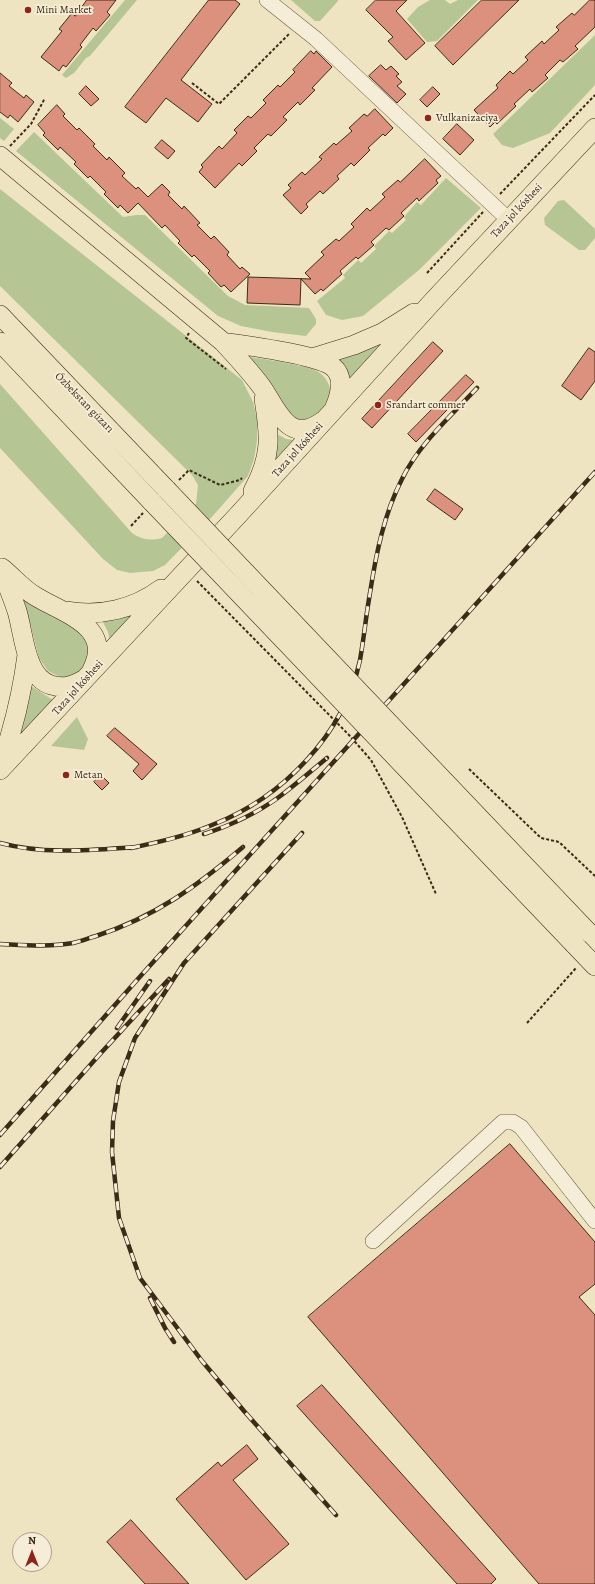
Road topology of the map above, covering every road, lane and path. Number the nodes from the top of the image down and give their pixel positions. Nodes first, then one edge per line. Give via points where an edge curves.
1 (267, 0) edge
2 (297, 24) junction
3 (192, 83) dead end
4 (595, 95) edge
5 (46, 98) dead end
6 (595, 128) edge
7 (4, 151) edge
8 (491, 203) junction
9 (509, 220) junction
10 (427, 273) dead end
11 (434, 300) junction
12 (0, 315) edge
13 (186, 338) dead end
14 (0, 342) edge
15 (223, 342) junction
16 (312, 358) junction
17 (228, 371) dead end
18 (262, 388) junction
19 (331, 414) junction
20 (244, 475) dead end
21 (171, 486) junction
22 (149, 506) junction
23 (239, 514) junction
24 (131, 526) dead end
25 (1, 567) edge
26 (189, 578) junction
27 (57, 609) junction
28 (27, 655) junction
29 (89, 676) junction
30 (469, 769) dead end
31 (0, 770) edge
32 (595, 876) edge
33 (436, 894) dead end
34 (586, 938) edge
35 (587, 966) edge
36 (527, 1023) dead end
37 (595, 1221) edge
38 (373, 1241) dead end

1 - 2 street
2 - 3 path via 219,104
2 - 8 street
4 - 8 path
5 - 7 path via 31,124
6 - 9 main road, Taza jol kóshesi
7 - 15 main road
8 - 9 street
8 - 10 path
9 - 11 main road, Taza jol kóshesi
11 - 16 main road via 382,333
11 - 19 main road, Taza jol kóshesi
12 - 21 main road, Ózbekstan gúzarı
13 - 17 path
14 - 22 main road, Ózbekstan gúzarı
15 - 16 main road
15 - 18 main road
16 - 19 main road via 333,367 339,375 340,395
18 - 19 main road via 280,419 299,429 317,425
18 - 23 main road via 268,426 268,448 264,467
19 - 23 main road, Taza jol kóshesi
20 - 21 path via 240,480 220,485 189,470
21 - 34 main road, Ózbekstan gúzarı, bridge
22 - 24 path
22 - 34 main road, Ózbekstan gúzarı, bridge
23 - 26 main road, Taza jol kóshesi
25 - 27 main road via 33,595
25 - 28 main road via 17,611
26 - 27 main road via 127,607 82,613
26 - 29 main road, Taza jol kóshesi
26 - 33 path via 349,734 371,760 402,817
27 - 29 main road via 84,623 93,634 98,646
28 - 29 main road via 35,673 45,683 60,688 72,686
28 - 31 main road via 13,730
29 - 31 main road, Taza jol kóshesi
30 - 32 path via 541,838 559,842
34 - 35 main road
35 - 36 path
37 - 38 street via 521,1127 514,1122 503,1122

